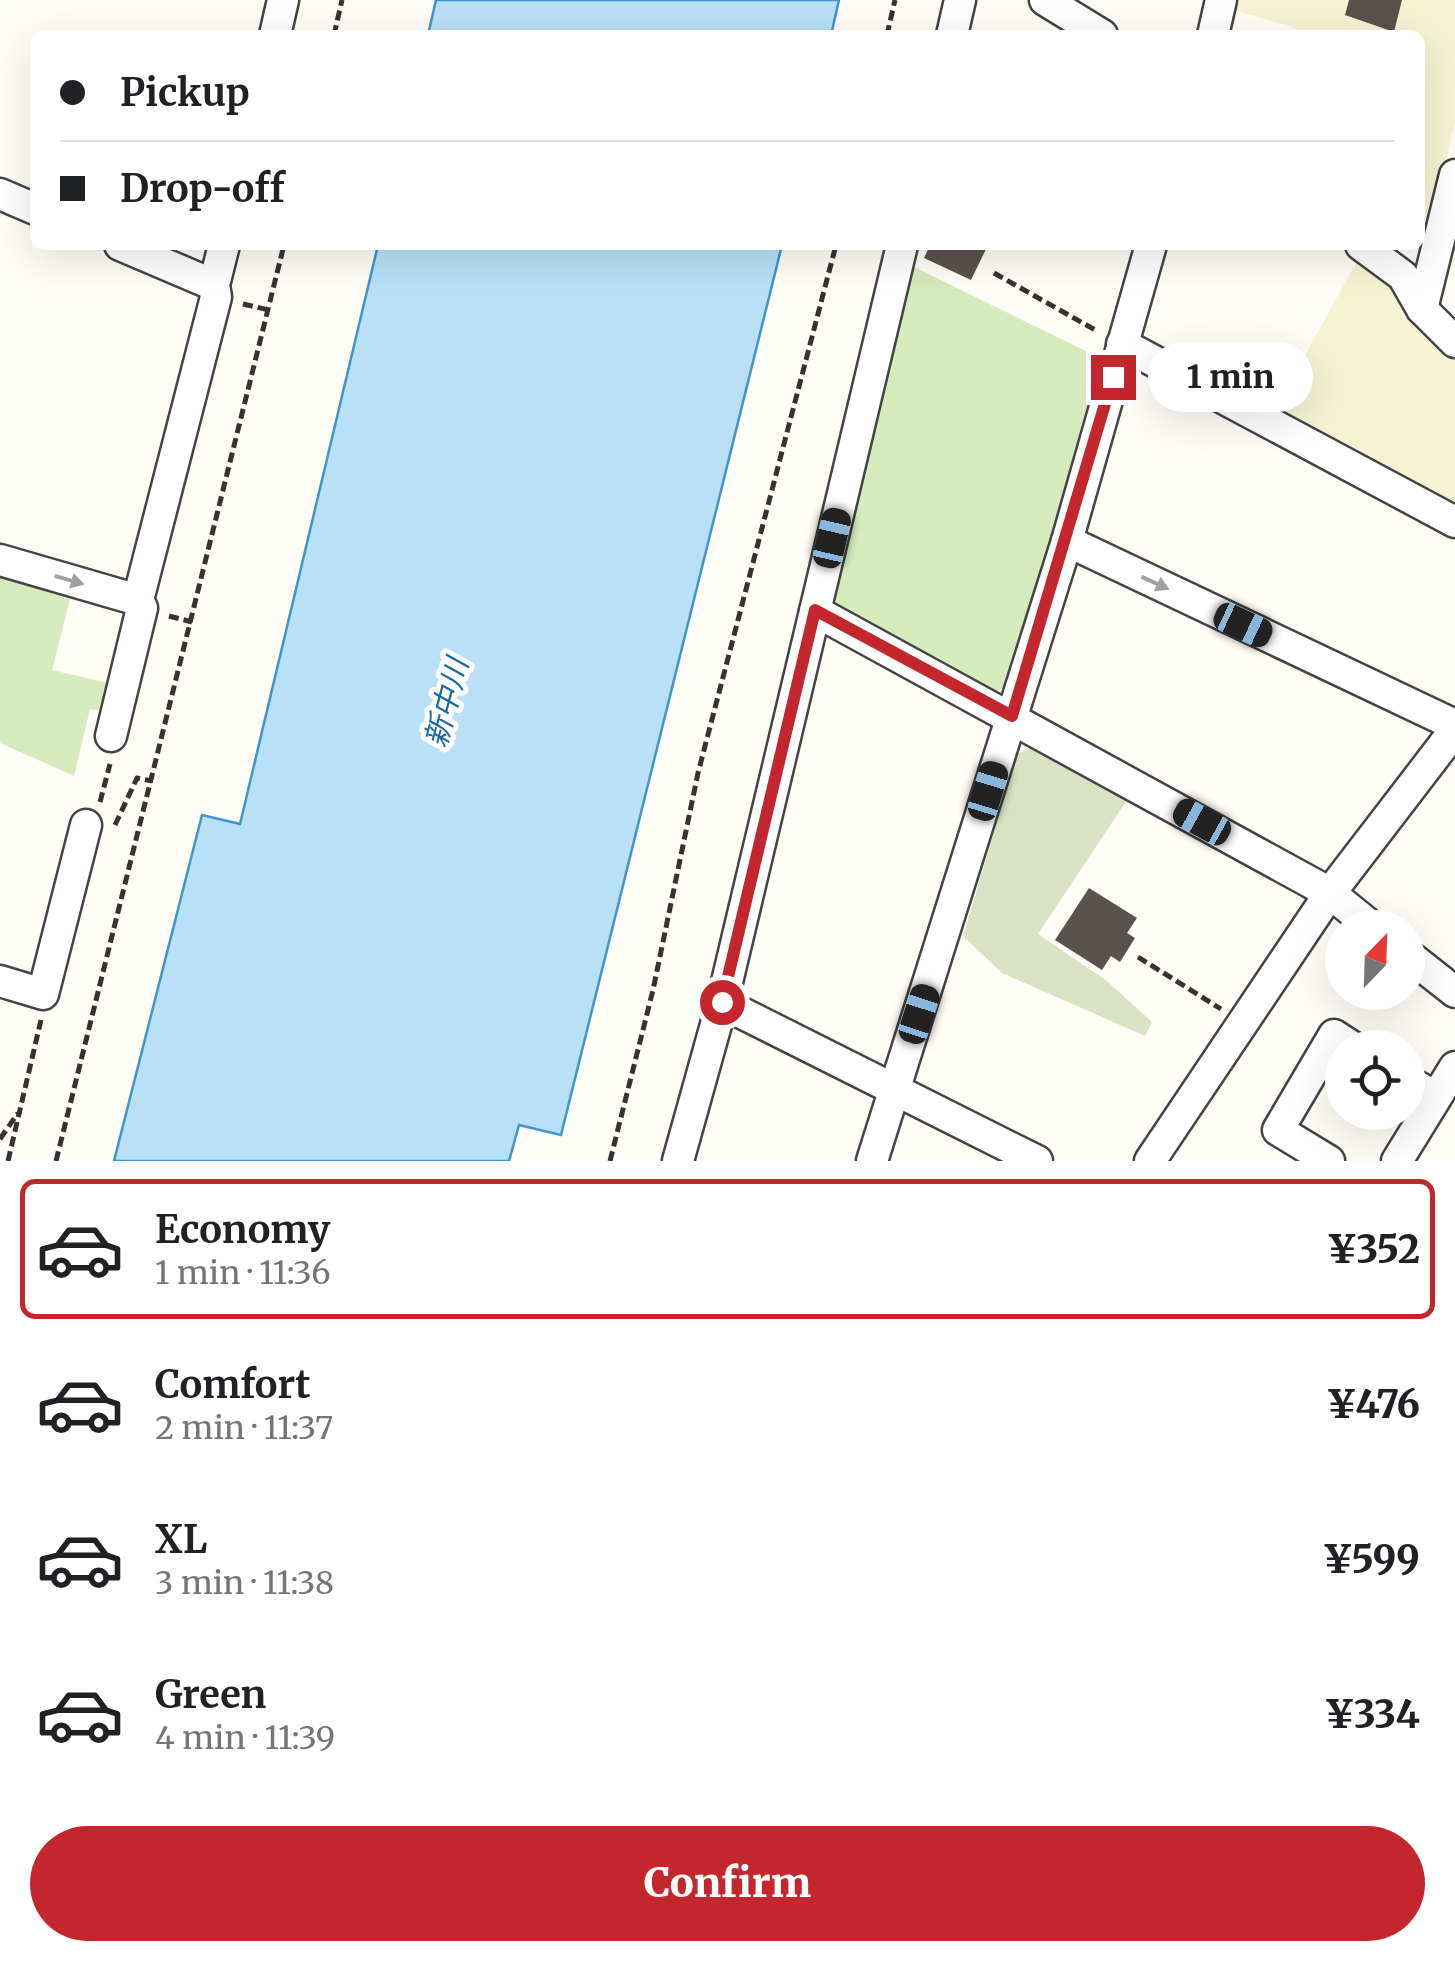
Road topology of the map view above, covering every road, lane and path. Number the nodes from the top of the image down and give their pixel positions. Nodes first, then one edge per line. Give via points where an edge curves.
1 (283, 0) edge
2 (342, 0) edge
3 (896, 0) edge
4 (960, 0) edge
5 (1045, 0) edge
6 (1221, 0) edge
7 (276, 30) edge
8 (335, 30) edge
9 (888, 30) edge
10 (953, 30) edge
11 (1094, 30) edge
12 (1213, 30) edge
13 (1455, 175) edge
14 (0, 194) edge
15 (30, 206) edge
16 (132, 250) edge
17 (223, 250) edge
18 (283, 250) edge
19 (835, 250) edge
20 (901, 250) edge
21 (1150, 250) edge
22 (1368, 250) edge
23 (994, 273) dead end
24 (214, 285) junction
25 (1422, 309) junction
26 (1455, 342) edge
27 (1122, 344) junction
28 (1455, 522) edge
29 (1067, 542) junction
30 (0, 560) edge
31 (138, 600) junction
32 (815, 610) junction
33 (1012, 716) junction
34 (1455, 728) edge
35 (111, 736) dead end
36 (86, 825) dead end
37 (1330, 893) junction
38 (1351, 910) edge
39 (1138, 956) dead end
40 (1425, 968) edge
41 (0, 982) edge
42 (1455, 992) edge
43 (722, 1002) junction
44 (1244, 1024) junction
45 (1325, 1050) edge
46 (1455, 1066) edge
47 (896, 1088) junction
48 (1425, 1092) edge
49 (1434, 1098) junction
50 (22, 1107) dead end
51 (0, 1139) edge
52 (56, 1161) edge
53 (610, 1161) edge
54 (678, 1161) edge
55 (872, 1161) edge
56 (1038, 1161) edge
57 (1150, 1161) edge
58 (1328, 1161) edge
59 (1397, 1161) edge

1 - 7 street
2 - 8 path
3 - 9 path
4 - 10 street
5 - 11 street
6 - 12 street
13 - 25 street
14 - 15 street
16 - 24 street
17 - 24 street
18 - 52 path
19 - 53 path via 698,773
20 - 32 street
21 - 27 street
22 - 25 street via 1403,276
23 - 27 path
24 - 31 street
25 - 26 street
27 - 28 street
27 - 29 street
29 - 33 street
29 -> 34 street
30 -> 31 street
31 - 35 street via 142,608
32 - 33 street
32 - 43 street
33 - 37 street
33 - 47 street
34 - 37 street
36 - 41 street via 43,994
37 - 38 street
37 - 44 street
39 - 44 path
40 - 42 street
43 - 47 street
43 - 54 street
44 - 57 street
45 - 58 street via 1278,1130
46 - 49 street
47 - 55 street
47 - 56 street
48 - 49 street
49 - 59 street
50 - 51 path

